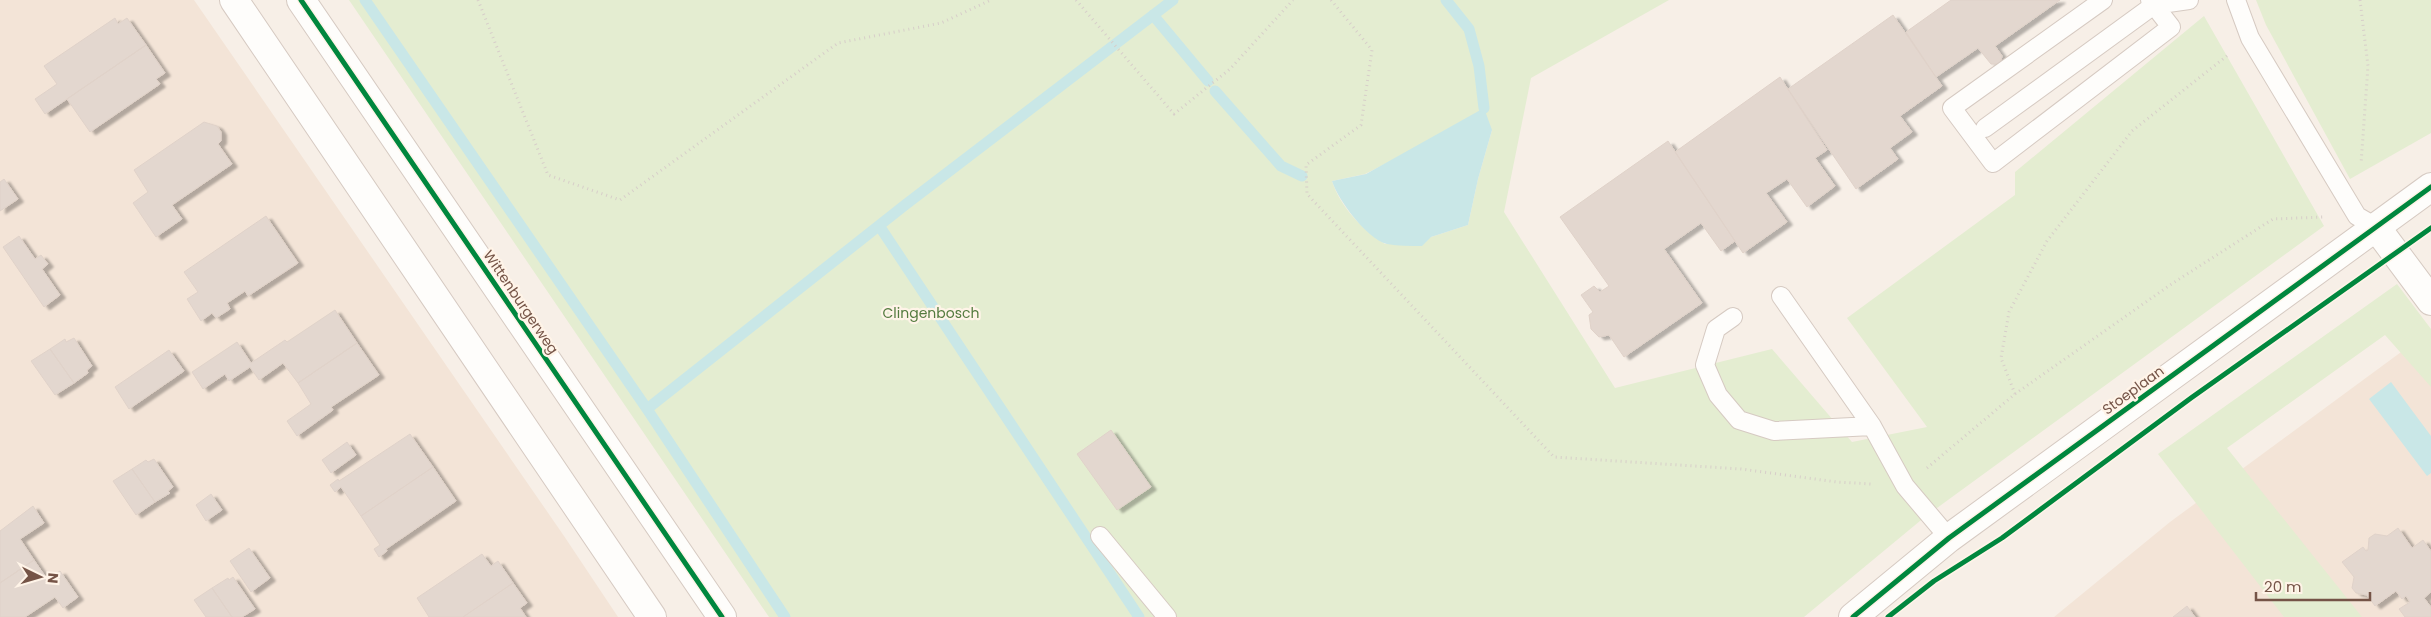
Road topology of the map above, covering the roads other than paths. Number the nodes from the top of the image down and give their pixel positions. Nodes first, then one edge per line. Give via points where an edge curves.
1 (234, 0) edge
2 (301, 0) edge
3 (2103, 0) edge
4 (2189, 0) edge
5 (2236, 0) edge
6 (2152, 3) edge
7 (1985, 128) dead end
8 (2431, 187) edge
9 (2367, 221) junction
10 (1781, 296) dead end
11 (2431, 301) edge
12 (1733, 316) dead end
13 (1872, 426) junction
14 (1100, 536) dead end
15 (1949, 538) junction
16 (652, 617) edge
17 (722, 617) edge
18 (1167, 617) edge
19 (1852, 617) edge

1 - 16 street
2 - 17 street, Wittenburgerweg
3 - 6 lane via 1952,108 1993,163 2172,27
4 - 6 lane
5 - 9 lane via 2250,38
6 - 7 lane
8 - 9 street, Stoeplaan
9 - 11 street
9 - 15 street, Stoeplaan
10 - 13 lane
12 - 13 lane via 1716,329 1706,365 1718,394 1739,420 1774,431
13 - 15 lane via 1905,486
14 - 18 lane
15 - 19 street, Stoeplaan

